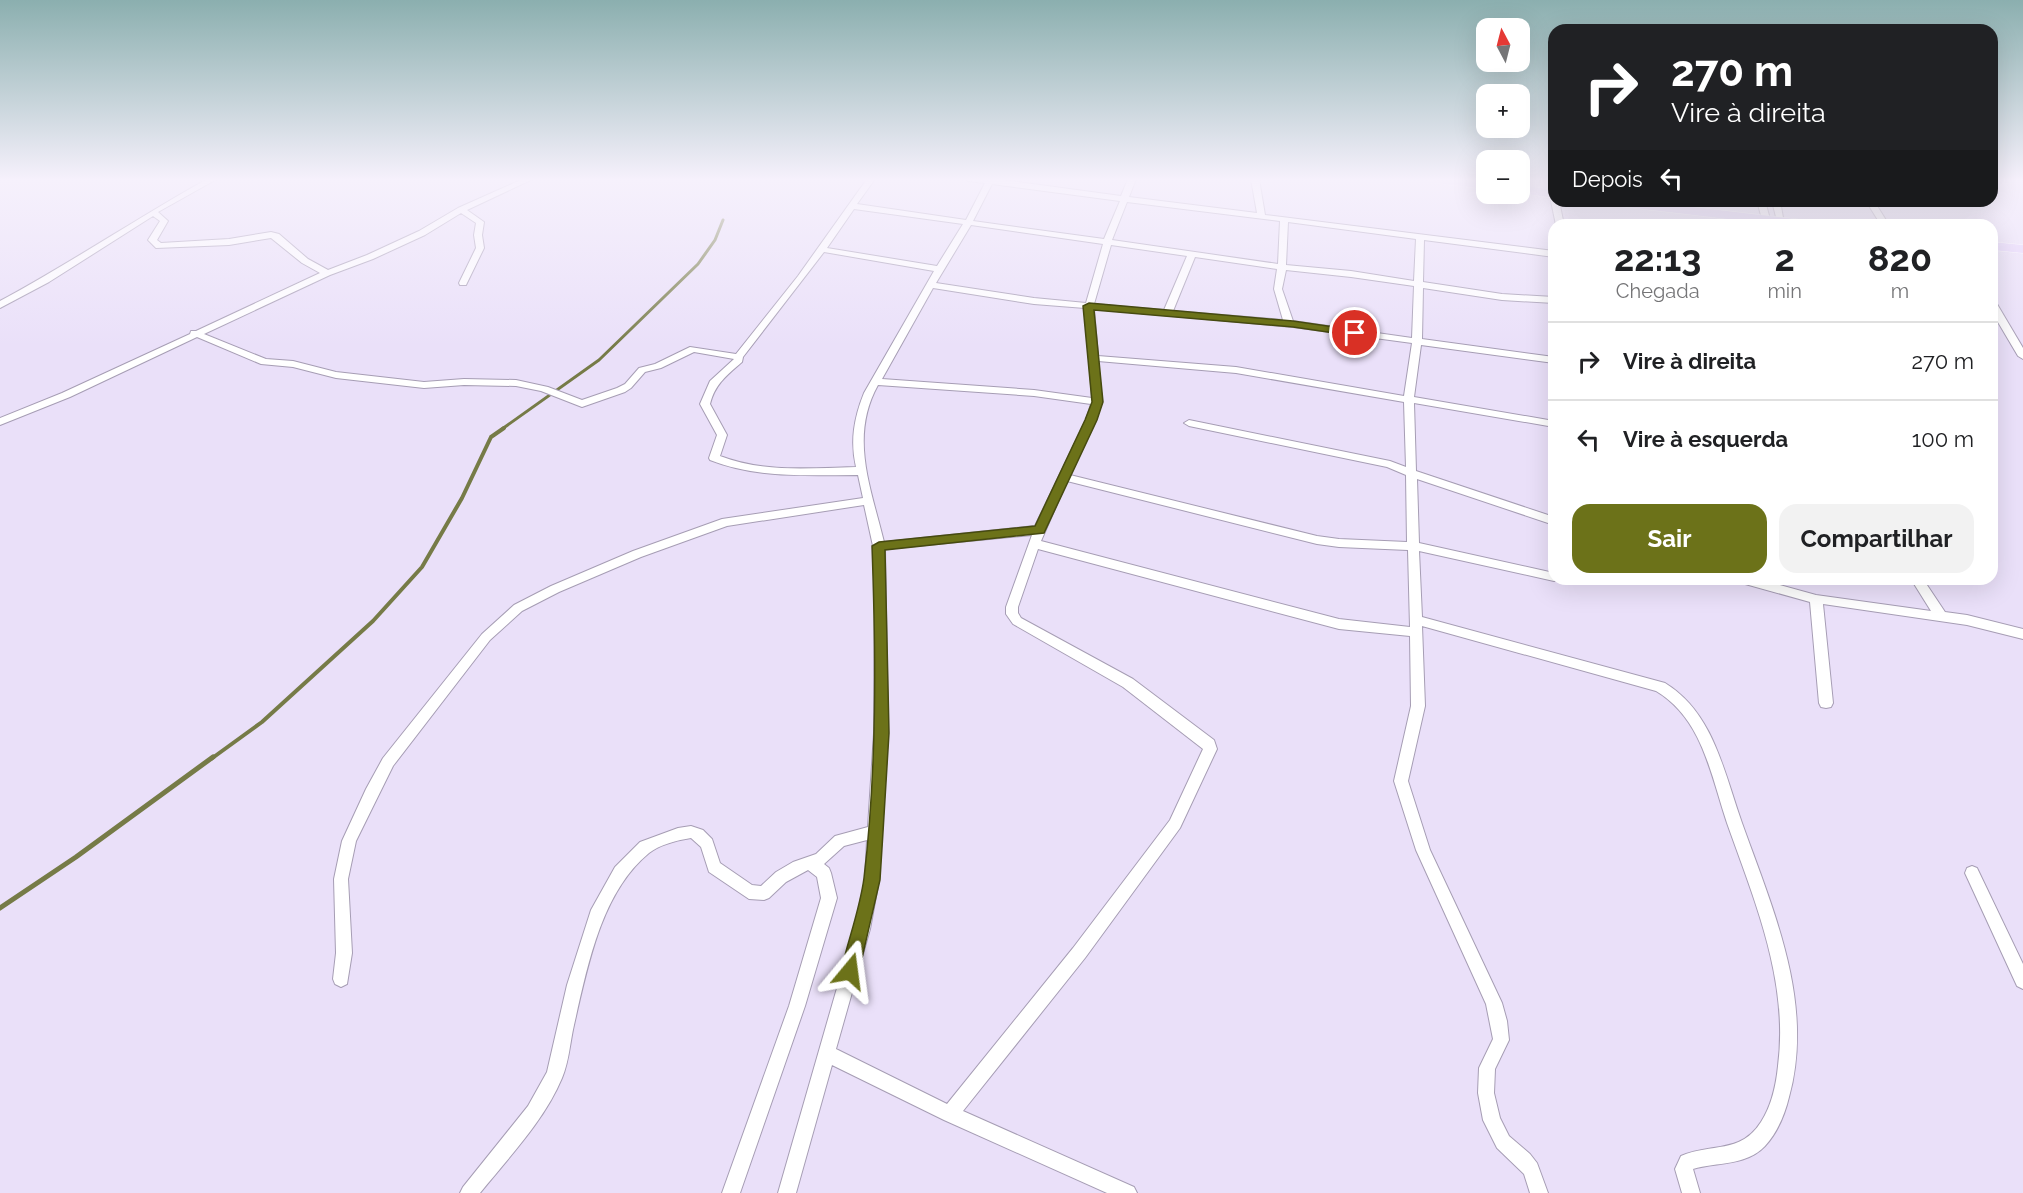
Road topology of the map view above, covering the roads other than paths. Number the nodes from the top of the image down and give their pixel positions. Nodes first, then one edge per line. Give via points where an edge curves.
1 (117, 235) edge
2 (155, 235) edge
3 (418, 235) edge
4 (478, 235) edge
5 (831, 235) edge
6 (961, 235) edge
7 (1064, 235) edge
8 (1110, 235) edge
9 (1283, 235) edge
10 (1397, 235) edge
11 (1420, 238) junction
12 (1108, 241) junction
13 (1998, 247) edge
14 (820, 249) junction
15 (2023, 249) edge
16 (1548, 253) edge
17 (1192, 255) junction
18 (1282, 267) junction
19 (940, 269) junction
20 (327, 273) junction
21 (463, 283) dead end
22 (1418, 284) junction
23 (930, 285) junction
24 (1548, 300) edge
25 (0, 305) edge
26 (1089, 306) junction
27 (1167, 314) junction
28 (1998, 314) edge
29 (1289, 324) junction
30 (194, 333) junction
31 (1417, 341) junction
32 (2023, 356) edge
33 (738, 357) junction
34 (1093, 358) junction
35 (1548, 359) edge
36 (877, 382) junction
37 (1409, 399) junction
38 (1097, 402) junction
39 (0, 422) edge
40 (1189, 423) dead end
41 (1548, 423) edge
42 (860, 471) junction
43 (1410, 473) junction
44 (1065, 477) junction
45 (868, 501) junction
46 (1548, 518) edge
47 (1037, 537) junction
48 (879, 546) junction
49 (1413, 546) junction
50 (1548, 576) edge
51 (1765, 585) edge
52 (1921, 585) edge
53 (1816, 598) junction
54 (1942, 617) junction
55 (1415, 626) junction
56 (2023, 634) edge
57 (1826, 703) dead end
58 (875, 832) junction
59 (810, 863) junction
60 (1972, 873) dead end
61 (341, 979) dead end
62 (2023, 981) edge
63 (826, 1053) junction
64 (950, 1114) junction
65 (469, 1193) edge
66 (731, 1193) edge
67 (787, 1193) edge
68 (1128, 1193) edge
69 (1539, 1193) edge
70 (1691, 1193) edge

1 - 25 street
2 - 20 street via 152,240 159,246 276,236 305,261
3 - 20 street
4 - 21 street via 480,248
5 - 14 street
6 - 19 street
7 - 12 street
8 - 12 street
9 - 18 street
10 - 11 street
11 - 16 street
11 - 22 street
12 - 17 street
12 - 26 street
13 - 15 main road
14 - 19 street
14 - 33 street
17 - 18 street
17 - 27 street
18 - 22 street
18 - 29 street via 1278,290
19 - 23 street
20 - 30 street
22 - 24 street
22 - 31 street
23 - 26 street
23 - 36 street
26 - 27 street
26 - 34 street
27 - 29 street
28 - 32 street
29 - 31 street
30 - 33 street via 264,362 424,385 516,383 582,404 621,390 642,370 693,349
30 - 39 street
31 - 35 street
31 - 37 street
33 - 42 street via 707,390 705,404 722,435 714,458 746,470
34 - 37 street via 1236,370
34 - 38 street
36 - 38 street via 1034,393
36 - 42 street via 863,408 858,430
37 - 41 street
37 - 43 street
38 - 44 street
40 - 43 street via 1390,464
42 - 45 street
43 - 46 street
43 - 49 street
44 - 47 street
44 - 49 street via 1317,540
45 - 48 street
45 - 61 street via 726,522 555,589 510,615 486,637 388,762 371,793 350,841 341,879
47 - 48 street
47 - 55 street via 1339,624
47 - 64 street via 1012,607 1017,621 1128,683 1209,744 1210,749 1168,834
48 - 58 street via 881,722
49 - 50 street
49 - 55 street
51 - 53 street
52 - 54 street
53 - 54 street
53 - 57 street
54 - 56 street
55 - 69 street via 1418,706 1402,772 1404,794 1423,850 1499,1021 1500,1040 1487,1068 1486,1093 1492,1120 1503,1142 1531,1169
55 - 70 street via 1660,687 1676,696 1698,723 1773,937 1788,1013 1787,1059 1779,1103 1767,1130 1751,1149 1732,1156 1687,1162 1684,1169
58 - 59 street via 840,841
58 - 63 street via 872,880 862,929
59 - 65 street via 764,892 749,892 714,867 707,844 699,834 678,834 645,847 621,873 599,910 575,985 555,1075 534,1112
59 - 66 street via 824,873 828,898 797,1006
60 - 62 street
63 - 64 street
63 - 67 street
64 - 68 street

